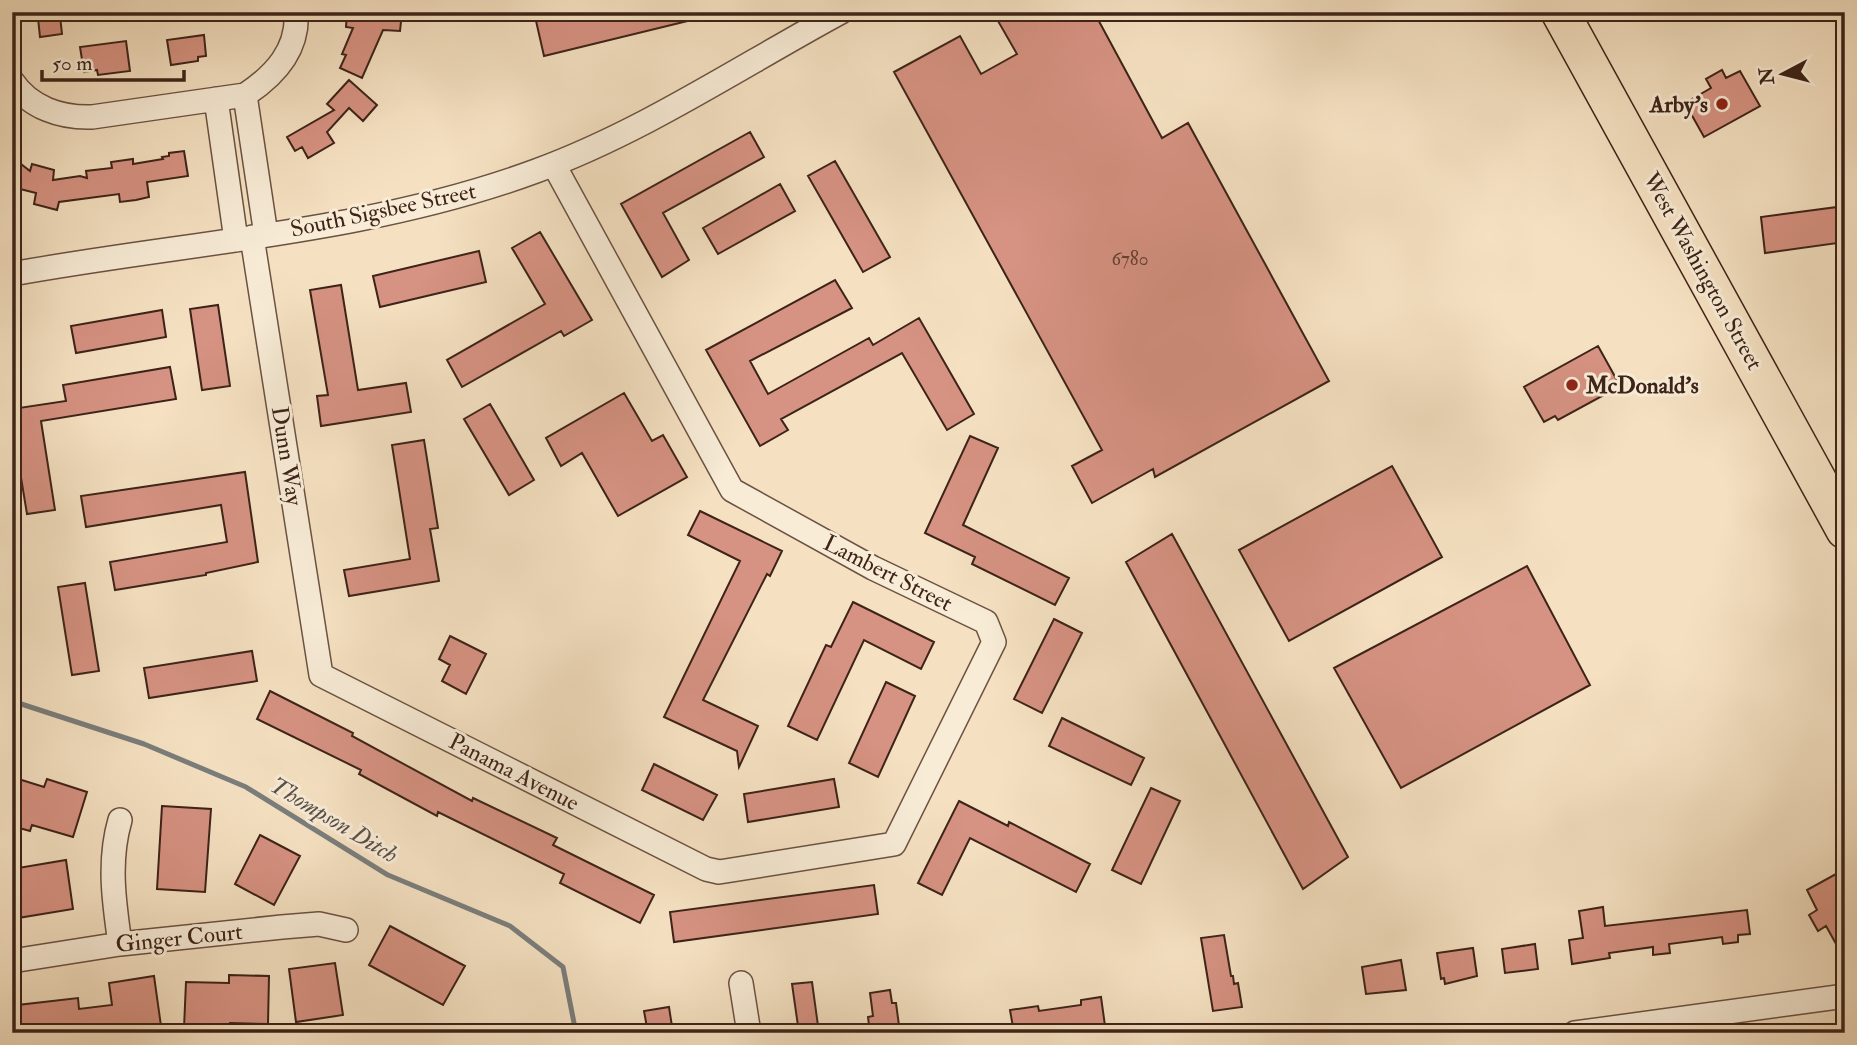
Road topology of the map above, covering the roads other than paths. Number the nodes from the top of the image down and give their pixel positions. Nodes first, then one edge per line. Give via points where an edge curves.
1 (296, 12) edge
2 (841, 12) edge
3 (1567, 13) edge
4 (18, 88) edge
5 (245, 95) junction
6 (216, 99) junction
7 (554, 165) junction
8 (251, 237) junction
9 (12, 274) edge
10 (1845, 530) edge
11 (321, 674) joint
12 (120, 820) dead end
13 (706, 869) joint
14 (346, 930) dead end
15 (120, 944) junction
16 (12, 961) edge
17 (741, 983) dead end
18 (1845, 996) edge
19 (750, 1033) edge
20 (1575, 1033) edge

1 - 5 street via 295,35 287,54 272,75
2 - 7 street, South Sigsbee Street via 640,124
3 - 10 main road, West Washington Street
4 - 6 street via 46,110 83,117
5 - 6 street
5 - 8 street
6 - 8 street
7 - 8 street, South Sigsbee Street via 403,211
7 - 13 street, Lambert Street via 732,490 873,568 986,622 994,642 894,844 719,872
8 - 9 street, South Sigsbee Street
8 - 11 street, Dunn Way
11 - 13 street, Panama Avenue
12 - 15 street via 112,876
14 - 15 street, Ginger Court via 319,924
15 - 16 street, Ginger Court
17 - 19 street
18 - 20 street

